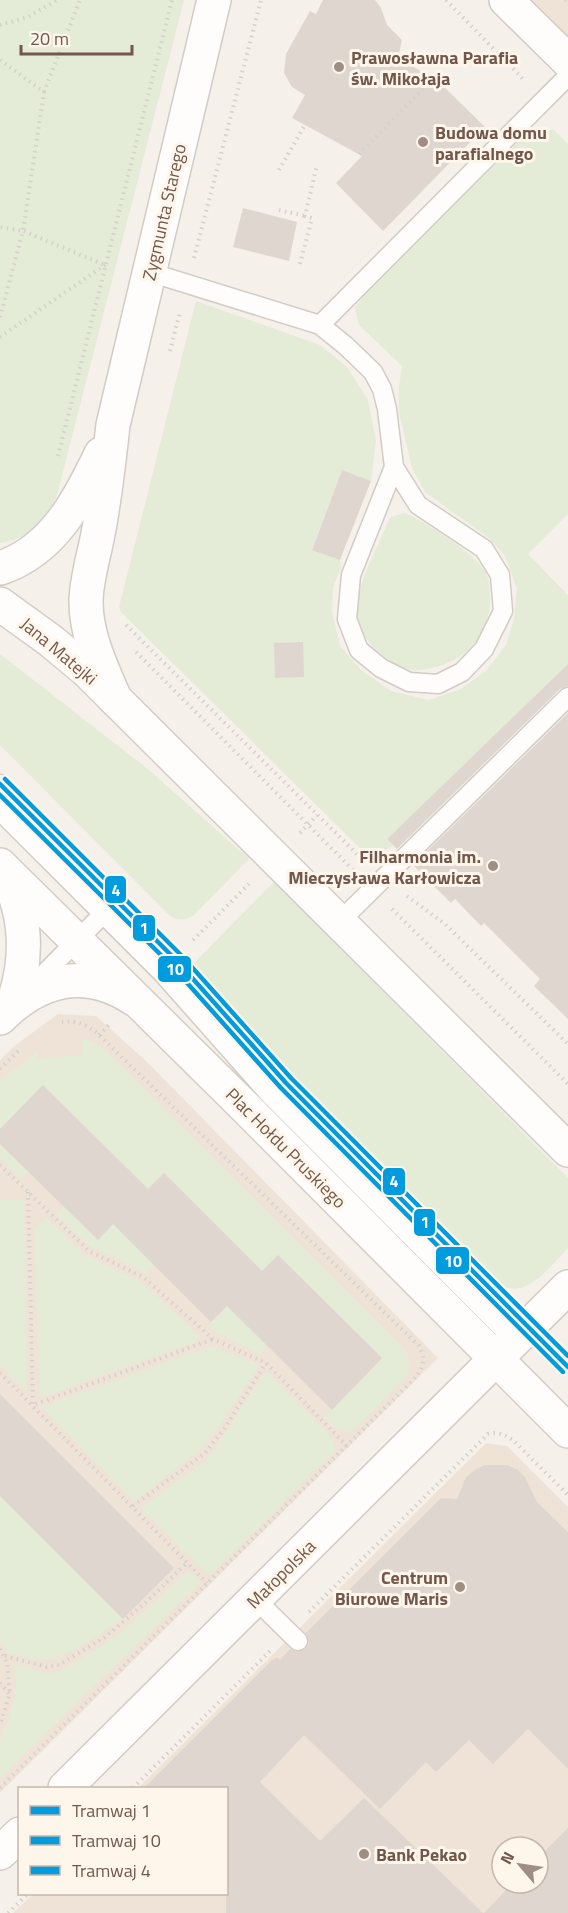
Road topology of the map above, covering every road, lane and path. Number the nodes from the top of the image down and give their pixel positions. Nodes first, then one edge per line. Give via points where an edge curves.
1 (57, 0) edge
2 (80, 0) edge
3 (172, 0) edge
4 (214, 0) edge
5 (446, 0) edge
6 (506, 0) edge
7 (0, 25) edge
8 (0, 60) edge
9 (568, 62) edge
10 (568, 76) edge
11 (435, 77) dead end
12 (44, 92) junction
13 (544, 100) junction
14 (306, 123) dead end
15 (359, 154) dead end
16 (316, 165) dead end
17 (279, 170) dead end
18 (279, 210) dead end
19 (305, 216) junction
20 (0, 227) edge
21 (23, 231) junction
22 (300, 264) dead end
23 (105, 265) junction
24 (149, 272) junction
25 (0, 316) edge
26 (320, 325) junction
27 (0, 337) edge
28 (113, 425) junction
29 (57, 459) dead end
30 (394, 467) junction
31 (0, 568) edge
32 (0, 604) edge
33 (118, 617) dead end
34 (135, 651) dead end
35 (568, 697) edge
36 (116, 700) junction
37 (0, 784) edge
38 (0, 811) edge
39 (317, 815) junction
40 (308, 825) junction
41 (300, 833) dead end
42 (1, 866) edge
43 (253, 879) dead end
44 (378, 884) junction
45 (116, 900) junction
46 (103, 914) junction
47 (339, 922) junction
48 (76, 941) junction
49 (186, 946) dead end
50 (134, 999) junction
51 (6, 1012) edge
52 (56, 1023) dead end
53 (110, 1024) dead end
54 (99, 1035) junction
55 (568, 1044) edge
56 (568, 1084) edge
57 (568, 1150) edge
58 (0, 1165) edge
59 (28, 1192) junction
60 (568, 1287) edge
61 (213, 1339) junction
62 (513, 1342) junction
63 (266, 1363) junction
64 (0, 1373) edge
65 (33, 1405) junction
66 (568, 1431) edge
67 (476, 1444) dead end
68 (347, 1446) junction
69 (568, 1495) edge
70 (133, 1506) junction
71 (188, 1562) junction
72 (207, 1583) junction
73 (255, 1599) junction
74 (298, 1641) dead end
75 (0, 1649) edge
76 (5, 1656) junction
77 (0, 1683) edge
78 (10, 1694) junction
79 (0, 1724) edge
80 (66, 1787) edge
81 (0, 1788) edge
82 (18, 1836) edge
83 (0, 1854) edge
84 (26, 1895) edge
85 (8, 1913) edge

1 - 7 path via 28,17
2 - 12 path
3 - 23 path
4 - 24 street, Zygmunta Starego
5 - 13 path
6 - 9 street
8 - 12 path
10 - 13 lane
11 - 15 path
12 - 21 path
13 - 26 lane
14 - 17 path
16 - 19 path
18 - 19 path
19 - 22 path via 312,218
20 - 21 path
21 - 23 path
21 - 25 path
23 - 27 path
23 - 29 path
24 - 26 lane
24 - 28 street, Zygmunta Starego
26 - 30 lane via 373,372 382,389
28 - 31 street, Zygmunta Starego via 83,492 63,522 32,551
28 - 36 street, Zygmunta Starego via 86,602 98,661
30 - 30 lane via 351,575 347,619 359,650 381,668 409,682 438,684 462,672 484,649 503,611 500,575 484,549 418,505
32 - 36 street, Jana Matejki via 65,652
33 - 39 path
34 - 40 path
35 - 44 lane
36 - 47 street
37 - 45 lane
38 - 46 lane
39 - 40 path
39 - 44 path
40 - 41 path
40 - 44 path
42 - 48 street, Plac Hołdu Pruskiego
42 - 51 street via 16,898 24,931 21,979
43 - 49 path
44 - 47 lane
44 - 55 path via 445,924
44 - 56 path
45 - 46 lane
45 - 62 lane via 191,975
46 - 48 lane
46 - 62 lane via 163,974 258,1082
47 - 57 street
48 - 50 street, Plac Hołdu Pruskiego
48 - 51 lane
50 - 51 street via 113,987 74,980 49,985
50 - 62 street, Plac Hołdu Pruskiego via 245,1107
52 - 54 path via 77,1022
53 - 54 path
54 - 68 path via 419,1346 424,1358 422,1369
58 - 59 path
59 - 61 path via 89,1251 143,1277
59 - 65 path
60 - 62 street
61 - 63 path
61 - 65 path
62 - 66 street, Plac Hołdu Pruskiego
62 - 73 street, Małopolska
63 - 68 path
63 - 70 path via 205,1453
64 - 65 path
65 - 70 path
67 - 69 path via 494,1432 507,1436
68 - 72 path
70 - 71 path
71 - 72 path
71 - 76 path via 105,1636 59,1665 47,1667
72 - 81 path
73 - 74 lane
73 - 80 street, Małopolska
75 - 76 path
76 - 78 path
77 - 78 path
78 - 79 path
82 - 83 street
84 - 85 path

